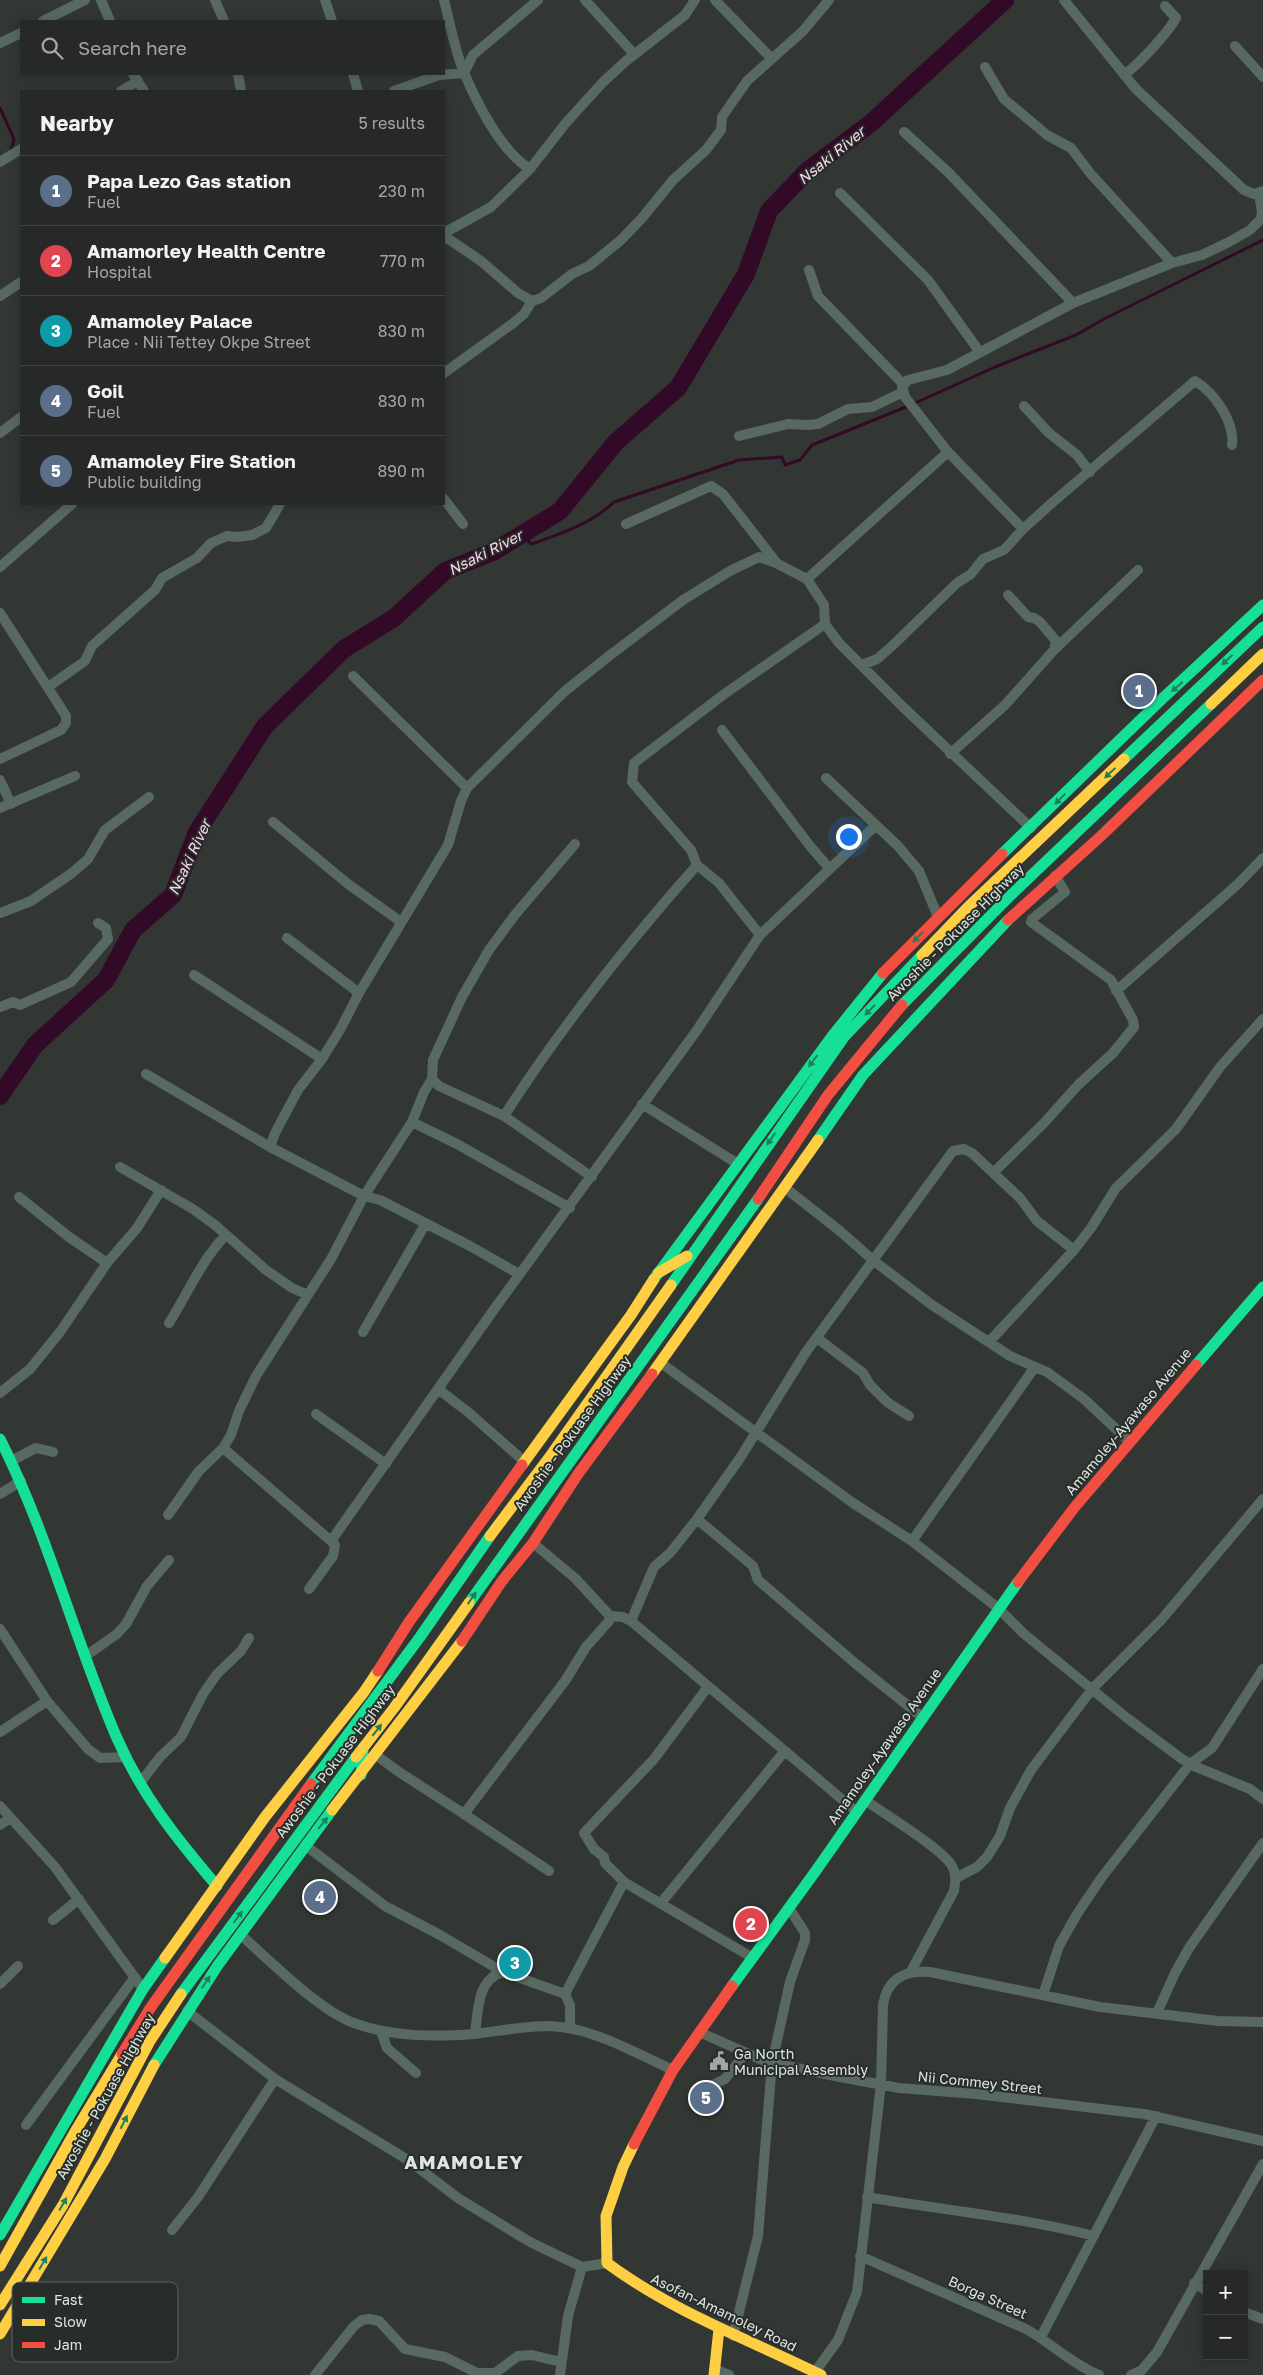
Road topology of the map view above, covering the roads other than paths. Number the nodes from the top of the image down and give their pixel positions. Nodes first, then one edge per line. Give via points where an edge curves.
1 (85, 0) edge
2 (101, 0) edge
3 (215, 0) edge
4 (325, 0) edge
5 (444, 0) edge
6 (585, 0) edge
7 (696, 0) edge
8 (715, 0) edge
9 (829, 0) edge
10 (1064, 0) edge
11 (534, 2) edge
12 (1164, 6) dead end
13 (46, 20) edge
14 (110, 20) edge
15 (224, 20) edge
16 (332, 20) edge
17 (20, 33) edge
18 (0, 43) edge
19 (1235, 46) dead end
20 (634, 54) junction
21 (772, 59) junction
22 (985, 68) dead end
23 (464, 73) junction
24 (238, 75) edge
25 (353, 75) edge
26 (440, 75) edge
27 (445, 75) edge
28 (1124, 75) junction
29 (1263, 77) edge
30 (135, 78) edge
31 (122, 90) edge
32 (143, 90) edge
33 (241, 90) edge
34 (358, 90) edge
35 (397, 90) edge
36 (904, 132) dead end
37 (20, 150) edge
38 (0, 162) edge
39 (530, 169) junction
40 (1261, 192) edge
41 (840, 193) dead end
42 (445, 233) edge
43 (445, 235) edge
44 (1172, 263) junction
45 (809, 270) dead end
46 (20, 283) edge
47 (0, 296) edge
48 (532, 301) junction
49 (1073, 303) junction
50 (978, 351) junction
51 (445, 371) edge
52 (904, 388) junction
53 (1024, 406) dead end
54 (20, 418) edge
55 (0, 432) edge
56 (739, 436) dead end
57 (1232, 445) dead end
58 (948, 452) junction
59 (1090, 472) junction
60 (445, 499) edge
61 (71, 505) edge
62 (279, 505) edge
63 (463, 524) dead end
64 (626, 524) dead end
65 (1023, 529) junction
66 (776, 563) junction
67 (0, 567) edge
68 (1138, 570) dead end
69 (807, 579) junction
70 (1008, 595) dead end
71 (1263, 605) edge
72 (0, 613) edge
73 (825, 624) junction
74 (1263, 627) edge
75 (10, 629) junction
76 (0, 636) edge
77 (1054, 650) junction
78 (1263, 654) edge
79 (862, 665) junction
80 (353, 676) dead end
81 (1263, 680) edge
82 (48, 687) junction
83 (722, 730) dead end
84 (950, 754) junction
85 (0, 759) edge
86 (75, 776) dead end
87 (826, 778) dead end
88 (0, 780) edge
89 (467, 788) junction
90 (149, 797) dead end
91 (11, 804) junction
92 (0, 808) edge
93 (273, 822) dead end
94 (875, 826) junction
95 (1031, 828) junction
96 (575, 844) dead end
97 (1263, 858) edge
98 (698, 865) junction
99 (829, 868) junction
100 (1002, 875) junction
101 (1055, 876) junction
102 (1011, 894) junction
103 (0, 913) edge
104 (938, 917) junction
105 (401, 922) junction
106 (98, 924) dead end
107 (760, 935) junction
108 (287, 938) dead end
109 (194, 975) dead end
110 (1116, 991) junction
111 (358, 993) junction
112 (0, 1007) edge
113 (1263, 1019) edge
114 (322, 1059) junction
115 (146, 1074) dead end
116 (432, 1079) junction
117 (642, 1104) junction
118 (504, 1116) junction
119 (412, 1122) junction
120 (270, 1147) junction
121 (738, 1164) junction
122 (120, 1167) dead end
123 (994, 1172) junction
124 (592, 1177) junction
125 (784, 1187) junction
126 (161, 1190) junction
127 (364, 1196) junction
128 (19, 1197) dead end
129 (570, 1208) junction
130 (426, 1224) junction
131 (225, 1236) junction
132 (1074, 1250) junction
133 (691, 1254) junction
134 (874, 1261) junction
135 (107, 1263) junction
136 (658, 1273) junction
137 (519, 1274) junction
138 (1263, 1286) edge
139 (308, 1295) junction
140 (169, 1323) dead end
141 (363, 1332) dead end
142 (817, 1338) junction
143 (989, 1342) junction
144 (661, 1363) junction
145 (1035, 1367) junction
146 (438, 1389) junction
147 (0, 1393) edge
148 (316, 1414) dead end
149 (909, 1416) dead end
150 (756, 1431) junction
151 (0, 1439) edge
152 (1130, 1442) junction
153 (223, 1448) junction
154 (53, 1452) dead end
155 (11, 1461) junction
156 (525, 1462) junction
157 (386, 1464) junction
158 (20, 1481) junction
159 (0, 1494) edge
160 (1263, 1499) edge
161 (168, 1515) dead end
162 (697, 1519) junction
163 (331, 1541) junction
164 (912, 1541) junction
165 (532, 1543) junction
166 (169, 1560) dead end
167 (309, 1589) dead end
168 (998, 1608) junction
169 (610, 1616) junction
170 (631, 1621) junction
171 (0, 1629) edge
172 (249, 1638) dead end
173 (87, 1655) junction
174 (1263, 1669) edge
175 (707, 1688) junction
176 (1092, 1690) junction
177 (47, 1702) junction
178 (922, 1717) junction
179 (0, 1732) edge
180 (363, 1748) junction
181 (784, 1752) junction
182 (376, 1754) junction
183 (126, 1757) junction
184 (1190, 1764) junction
185 (361, 1775) junction
186 (140, 1783) junction
187 (1263, 1799) edge
188 (865, 1800) junction
189 (0, 1806) edge
190 (857, 1812) junction
191 (464, 1814) junction
192 (10, 1818) junction
193 (0, 1825) edge
194 (1263, 1843) edge
195 (305, 1845) junction
196 (549, 1870) dead end
197 (956, 1878) junction
198 (624, 1882) junction
199 (217, 1886) junction
200 (79, 1899) junction
201 (661, 1903) junction
202 (789, 1908) junction
203 (53, 1920) dead end
204 (240, 1935) junction
205 (754, 1958) junction
206 (18, 1966) dead end
207 (503, 1972) junction
208 (910, 1973) junction
209 (135, 1977) junction
210 (0, 1984) edge
211 (143, 1989) junction
212 (565, 1994) junction
213 (1043, 1995) junction
214 (187, 2011) junction
215 (1157, 2013) junction
216 (1263, 2022) edge
217 (570, 2028) junction
218 (381, 2032) junction
219 (699, 2032) junction
220 (475, 2034) junction
221 (745, 2054) junction
222 (772, 2063) junction
223 (673, 2070) junction
224 (416, 2073) dead end
225 (275, 2079) junction
226 (881, 2084) junction
227 (694, 2099) dead end
228 (1156, 2116) junction
229 (26, 2126) dead end
230 (1263, 2141) edge
231 (1263, 2164) edge
232 (867, 2197) junction
233 (172, 2230) dead end
234 (0, 2235) edge
235 (1094, 2236) junction
236 (16, 2237) junction
237 (36, 2247) junction
238 (860, 2256) junction
239 (607, 2263) junction
240 (0, 2266) edge
241 (582, 2267) junction
242 (14, 2282) edge
243 (31, 2282) edge
244 (1194, 2283) junction
245 (12, 2286) edge
246 (1203, 2289) edge
247 (0, 2305) edge
248 (1248, 2313) edge
249 (12, 2314) edge
250 (1263, 2319) edge
251 (719, 2329) junction
252 (0, 2334) edge
253 (732, 2336) junction
254 (1042, 2337) junction
255 (561, 2362) junction
256 (714, 2372) edge
257 (1143, 2372) edge
258 (818, 2373) edge
259 (315, 2375) edge
260 (560, 2375) edge
261 (729, 2375) edge
262 (1099, 2375) edge
263 (1131, 2375) edge

1 - 13 street
2 - 14 street
3 - 15 street
4 - 16 street
5 - 23 street
6 - 20 street
7 - 20 street via 686,14
8 - 21 street
9 - 21 street via 803,31
10 - 28 street
11 - 23 street via 473,56
12 - 28 street via 1176,18 1170,29
17 - 18 street
19 - 29 street
20 - 39 street via 564,124
21 - 48 street via 746,81 722,117 720,130 706,150 673,180 621,240 590,266 572,274 542,298
22 - 44 street via 1004,99 1047,135 1072,148 1090,173
23 - 27 street
23 - 39 street via 502,141 512,155
24 - 33 street
25 - 34 street
26 - 35 street
28 - 40 street via 1244,190
30 - 31 street
30 - 32 street
36 - 49 street via 948,172
37 - 38 street
39 - 42 street via 491,207
40 - 44 street via 1262,216 1250,230 1202,255
41 - 50 street via 928,280
43 - 48 street
44 - 49 street
45 - 52 street via 818,296
46 - 47 street
48 - 51 street via 512,324
49 - 50 street
50 - 52 street via 947,370 908,380
52 - 56 street via 872,407 848,409 818,424 788,424
52 - 58 street
53 - 59 street via 1049,433 1070,447
54 - 55 street
57 - 59 street via 1233,435 1216,398 1195,381
58 - 65 street
58 - 69 street
59 - 65 street
60 - 63 street
61 - 67 street
62 - 82 street via 266,528 252,535 227,536 211,543 197,558 162,578 155,590 92,646 85,661
64 - 66 street via 711,486 723,494
65 - 79 street via 1004,550 984,559 971,574 957,583 877,659
66 - 69 street
66 - 89 street via 760,557 683,600 566,691
68 - 77 street
69 - 73 street via 824,605
70 - 77 street via 1028,617 1034,618 1053,636 1056,641
71 -> 95 street
72 - 75 street
73 - 79 street
73 - 98 street via 723,695 634,763 632,782 691,850
74 -> 100 street, Awoshie - Pokuase Highway
75 - 76 street
75 - 82 street
77 - 84 street via 1005,705
78 - 102 street, Awoshie - Pokuase Highway
79 - 84 street
80 - 89 street
81 - 101 street
82 - 85 street via 66,716 66,723 61,730
83 - 99 street
84 - 95 street
86 - 91 street
87 - 94 street
88 - 91 street
89 - 105 street via 448,845
90 - 103 street via 105,830 88,859 72,873 31,901
91 - 92 street
93 - 105 street via 348,884
94 - 99 street
94 - 104 street via 919,871
95 - 104 street
96 - 116 street via 489,950 456,1008 434,1060
97 - 110 street via 1238,884
98 - 107 street via 719,882
98 - 118 street via 620,956 553,1042
99 - 107 street
100 - 102 street
100 -> 133 street, Awoshie - Pokuase Highway via 844,1037
101 - 110 street via 1065,892 1031,922 1111,980
101 - 125 street via 994,932 863,1075
180 -> 102 street, Awoshie - Pokuase Highway via 751,1209 828,1095 912,993
104 -> 121 street via 884,972
105 - 111 street
106 - 112 street via 106,928 108,939 71,982 20,1005 13,1002
107 - 117 street via 697,1030
108 - 111 street
109 - 114 street
110 - 123 street via 1134,1027 1113,1053
111 - 114 street
113 - 132 street via 1220,1067 1176,1129 1116,1188
114 - 120 street via 298,1090
115 - 120 street
116 - 118 street via 439,1086
116 - 119 street
117 - 121 street
117 - 124 street
118 - 124 street
119 - 127 street
119 - 129 street
120 - 127 street
121 - 136 street
122 - 126 street
123 - 132 street via 1037,1221
123 - 134 street via 972,1153 964,1150 953,1152
124 - 129 street
125 - 134 street
125 - 144 street
126 - 131 street via 193,1209
126 - 135 street via 137,1228
127 - 130 street via 380,1200
127 - 139 street
128 - 135 street via 69,1238
129 - 137 street
130 - 137 street
130 - 141 street
131 - 139 street via 279,1280
131 - 140 street via 209,1253
132 - 143 street
133 - 136 street
133 - 236 street, Awoshie - Pokuase Highway via 622,1356 420,1637 364,1708 151,2007
134 - 142 street
134 - 143 street via 932,1305
135 - 147 street via 60,1332 30,1369
136 - 156 street
137 - 146 street
138 - 152 street, Amamoley-Ayawaso Avenue
139 - 153 street via 256,1376
142 - 149 street via 863,1373 887,1402
142 - 150 street
143 - 145 street
144 - 150 street
144 - 165 street via 578,1474
145 - 152 street via 1048,1372 1084,1400
145 - 164 street
146 - 156 street
146 - 157 street
148 - 157 street
150 - 162 street
150 - 164 street via 852,1503
151 - 155 street
152 - 168 street, Amamoley-Ayawaso Avenue via 1074,1508
153 - 161 street via 199,1471
153 - 163 street
154 - 155 street via 36,1448
155 - 158 street
156 - 199 street via 409,1622 364,1692 265,1816
157 - 163 street
158 - 159 street
158 - 173 street
160 - 176 street via 1162,1619
162 - 170 street via 654,1567
162 - 178 street via 753,1566 758,1580
163 - 167 street via 335,1545 333,1556
164 - 168 street
165 - 169 street via 575,1578
165 - 182 street
166 - 173 street via 148,1586 126,1624
168 - 176 street via 1022,1633
168 - 178 street, Amamoley-Ayawaso Avenue
169 - 170 street
169 - 191 street
170 - 175 street
171 - 177 street
172 - 186 street via 212,1681 181,1737
173 - 183 street
174 - 184 street via 1212,1748
175 - 181 street
175 - 198 street via 654,1759 586,1830 585,1837
176 - 184 street
176 - 197 street via 1031,1770 987,1857 977,1867
177 - 179 street
177 - 183 street via 95,1755 108,1759
178 - 188 street, Amamoley-Ayawaso Avenue
180 - 185 street
237 -> 180 street, Awoshie - Pokuase Highway via 150,2041 177,1999
181 - 190 street
181 - 201 street
182 - 185 street
182 - 191 street
183 - 186 street
184 - 187 street via 1250,1789
184 - 213 street via 1077,1914 1059,1946
195 -> 185 street
186 - 199 street via 187,1852
188 - 190 street, Amamoley-Ayawaso Avenue
188 - 197 street via 938,1852 953,1868
189 - 192 street
190 - 202 street, Amamoley-Ayawaso Avenue
191 - 196 street
192 - 193 street
192 - 200 street
194 - 215 street via 1189,1948
195 - 204 street
195 - 207 street via 385,1906
197 - 208 street via 954,1891
198 - 201 street
198 - 212 street
199 - 211 street
200 - 203 street
200 - 209 street
201 - 205 street
202 - 205 street, Amamoley-Ayawaso Avenue
202 - 222 street via 805,1933 805,1940 790,1982
214 -> 204 street
204 - 218 street via 332,2012 352,2023
205 - 219 street, Amamoley-Ayawaso Avenue
206 - 210 street
207 - 212 street
207 - 220 street via 493,1975 482,1991
208 - 213 street via 936,1973
208 - 226 street via 893,1981 884,1994
209 - 211 street
209 - 229 street
211 - 234 street
212 - 217 street via 570,2005
213 - 215 street via 1100,2007
214 - 225 street
243 -> 214 street via 105,2159 157,2058
215 - 216 street via 1218,2021
217 - 220 street via 549,2026
217 - 223 street via 618,2044
218 - 220 street via 422,2036
218 - 224 street via 387,2048
219 - 221 street, Nii Commey Street
219 - 223 street, Amamoley-Ayawaso Avenue
221 - 222 street, Nii Commey Street
221 - 227 street via 725,2079 698,2092
222 - 226 street, Nii Commey Street
222 - 253 street via 758,2236
223 - 239 street, Amamoley-Ayawaso Avenue via 641,2128 611,2201 606,2216
225 - 233 street via 198,2197
225 - 241 street via 408,2160 458,2198 530,2242
226 - 228 street, Nii Commey Street
226 - 232 street
228 - 230 street, Nii Commey Street
228 - 235 street
231 - 244 street
232 - 235 street via 1023,2221
232 - 238 street
235 - 254 street
236 - 237 street
236 - 240 street, Awoshie - Pokuase Highway
237 - 242 street, Awoshie - Pokuase Highway
238 - 254 street, Borga Street
238 - 258 street via 857,2292 850,2314
239 - 241 street
239 - 251 street, Asofan-Amamoley Road via 662,2301
241 - 255 street via 568,2316
244 - 246 street
244 - 257 street
245 - 247 street, Awoshie - Pokuase Highway
248 - 250 street
252 -> 249 street
251 - 253 street, Asofan-Amamoley Road
251 - 256 street
253 - 258 street, Asofan-Amamoley Road
254 - 262 street, Borga Street
255 - 259 street via 532,2355 518,2356 495,2373 477,2373 445,2357 405,2349 379,2322 369,2318 354,2326
255 - 260 street
256 - 261 street
257 - 263 street

